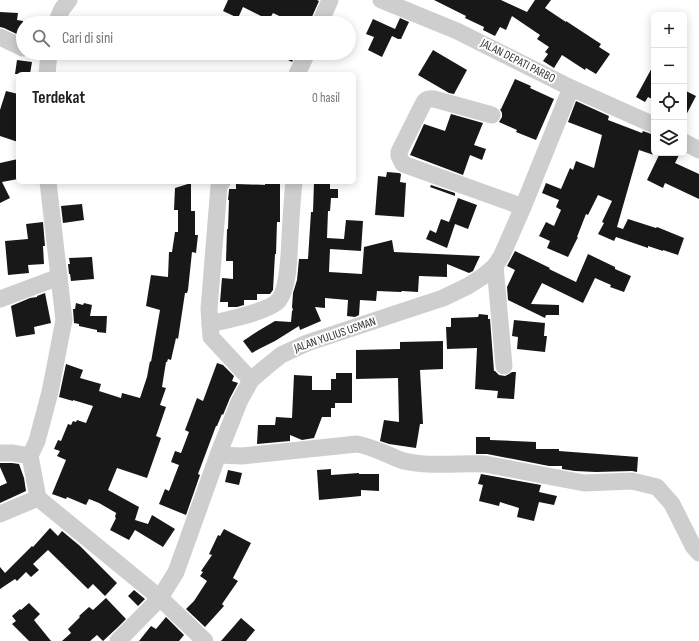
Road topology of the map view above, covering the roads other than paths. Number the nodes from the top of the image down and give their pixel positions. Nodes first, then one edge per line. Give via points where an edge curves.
1 (69, 0) edge
2 (330, 0) edge
3 (381, 0) edge
4 (59, 16) edge
5 (323, 16) edge
6 (0, 37) edge
7 (16, 45) edge
8 (304, 60) edge
9 (298, 72) edge
10 (571, 88) junction
11 (492, 115) dead end
12 (651, 124) edge
13 (687, 144) edge
14 (699, 150) edge
15 (48, 184) edge
16 (220, 184) edge
17 (294, 184) edge
18 (523, 207) junction
19 (495, 266) junction
20 (59, 277) junction
21 (0, 299) edge
22 (210, 324) junction
23 (504, 366) dead end
24 (251, 380) junction
25 (0, 453) edge
26 (218, 455) junction
27 (30, 456) junction
28 (38, 498) junction
29 (0, 514) edge
30 (699, 553) edge
31 (160, 598) junction
32 (118, 641) edge
33 (205, 641) edge

1 - 4 street
2 - 5 street
3 - 10 street, JALAN DEPATI PARBO via 458,31
6 - 7 street
8 - 9 street
10 - 12 street, JALAN DEPATI PARBO
10 - 18 street, JALAN YULIUS USMAN
11 - 18 street via 427,99 399,156 403,164
13 - 14 street
15 - 20 street
16 - 22 street via 209,309
17 - 22 street via 287,274 279,300 271,306 247,315
18 - 19 street, JALAN YULIUS USMAN
19 - 23 street
19 - 24 street, JALAN YULIUS USMAN via 468,286 443,298 306,343 280,355
20 - 21 street
20 - 27 street via 64,320 50,392
22 - 24 street via 211,337
24 - 26 street, JALAN YULIUS USMAN via 239,402
25 - 27 street
26 - 30 street via 242,456 357,444 417,464 485,464 584,483 632,481 657,487 672,504
26 - 31 street, JALAN YULIUS USMAN via 176,572
27 - 28 street
28 - 29 street
28 - 31 street
31 - 32 street, JALAN YULIUS USMAN
31 - 33 street

